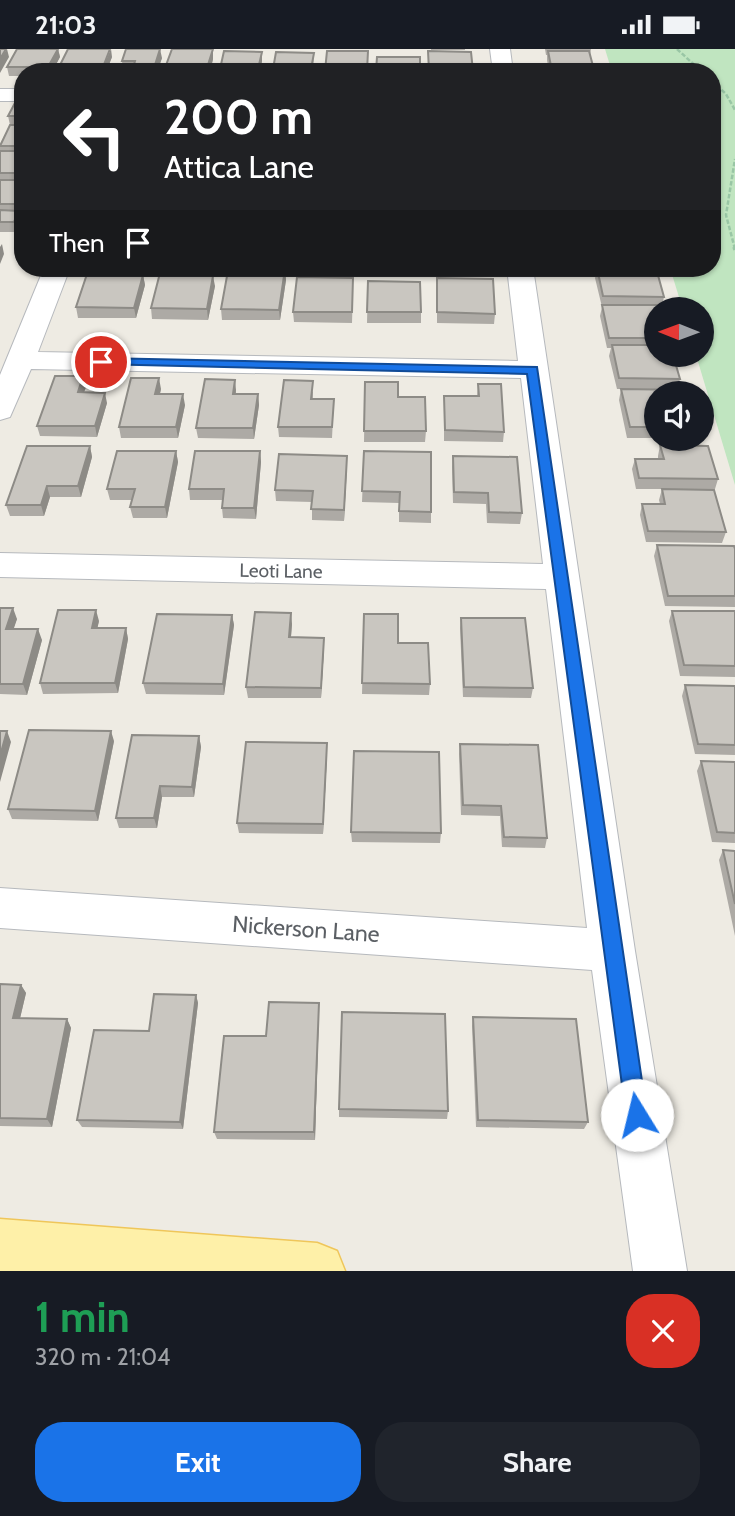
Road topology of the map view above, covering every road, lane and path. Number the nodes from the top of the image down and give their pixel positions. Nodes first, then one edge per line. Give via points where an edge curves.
1 (677, 49) edge
2 (692, 63) edge
3 (721, 89) edge
4 (735, 110) edge
5 (735, 159) edge
6 (735, 250) edge
7 (53, 277) edge
8 (521, 277) edge
9 (20, 361) junction
10 (533, 370) junction
11 (0, 411) edge
12 (0, 565) edge
13 (562, 577) junction
14 (0, 908) edge
15 (612, 951) junction
16 (0, 1247) edge
17 (317, 1271) edge
18 (660, 1271) edge

1 - 2 path
3 - 4 path
5 - 6 path via 726,215
7 - 9 street
8 - 10 street
9 - 10 street
9 - 11 street
10 - 13 street
12 - 13 street, Leoti Lane
13 - 15 street
14 - 15 street, Nickerson Lane
15 - 18 street
16 - 17 main road

